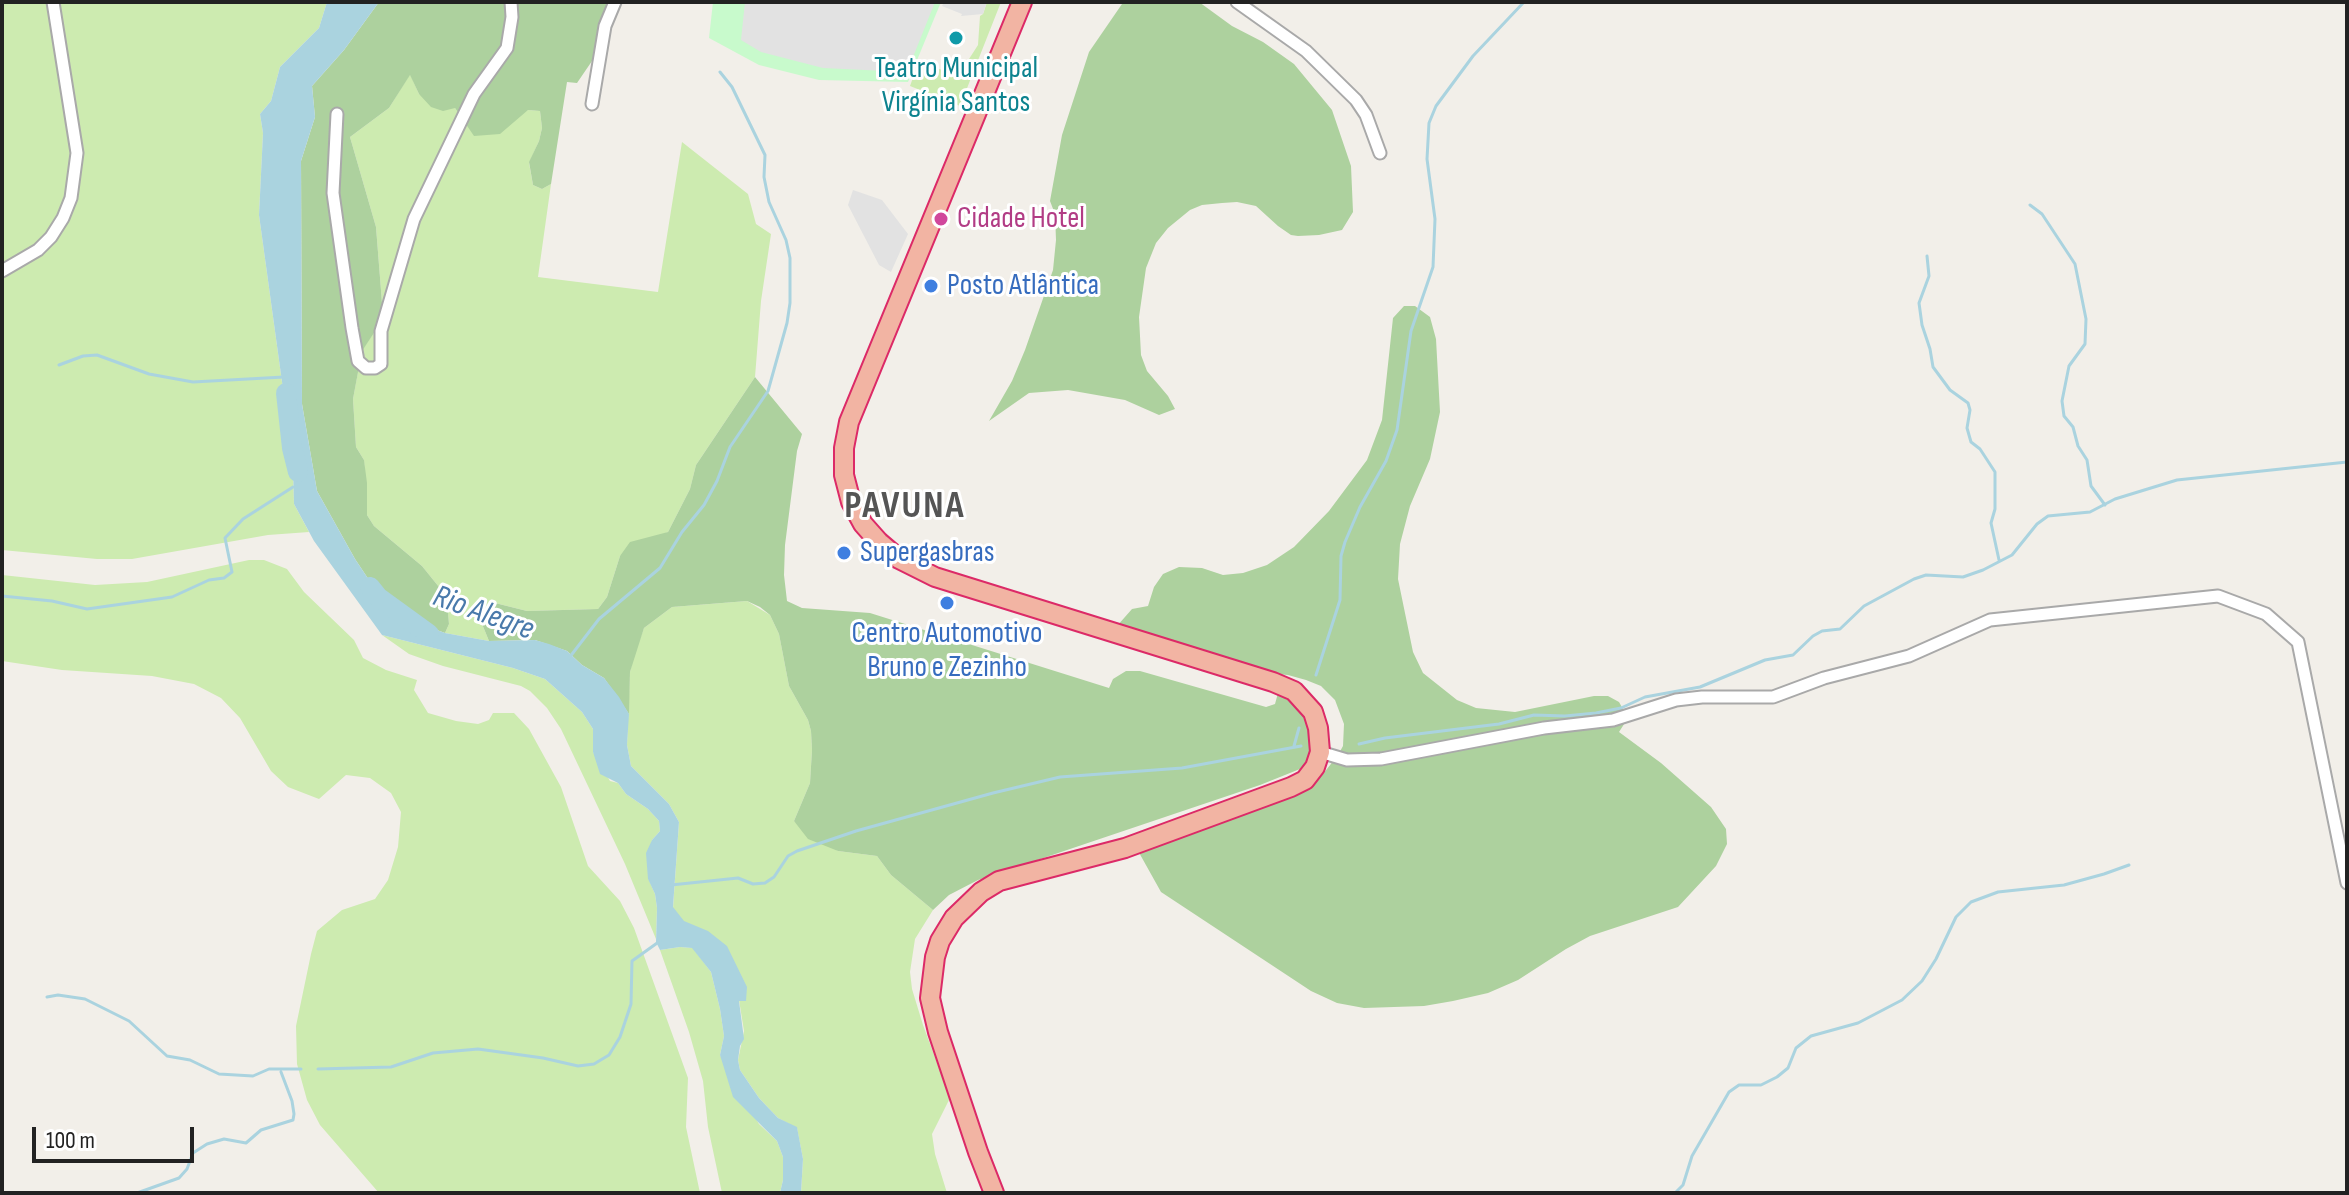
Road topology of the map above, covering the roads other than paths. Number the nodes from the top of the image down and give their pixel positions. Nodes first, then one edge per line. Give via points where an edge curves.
1 (53, 2) edge
2 (511, 2) edge
3 (615, 2) edge
4 (1022, 2) edge
5 (1237, 2) edge
6 (592, 104) dead end
7 (337, 114) dead end
8 (1380, 153) dead end
9 (2, 271) edge
10 (1320, 752) junction
11 (2347, 883) edge
12 (994, 1193) edge

1 - 9 street via 74,130 71,198 51,237
2 - 7 street via 507,48 474,94 414,219 381,331 381,364 375,368 358,361 352,328 333,193
3 - 6 street via 605,26
4 - 10 highway via 849,422 844,475 851,502 879,542 935,577 1294,691 1313,712
5 - 8 street via 1306,51 1356,100
10 - 11 street via 1372,760 1613,720 1676,700 1773,697 1909,656 1990,620 2218,596 2266,614 2298,642
10 - 12 highway via 1305,780 1291,787 1125,848 999,881 954,918 935,957 930,998

